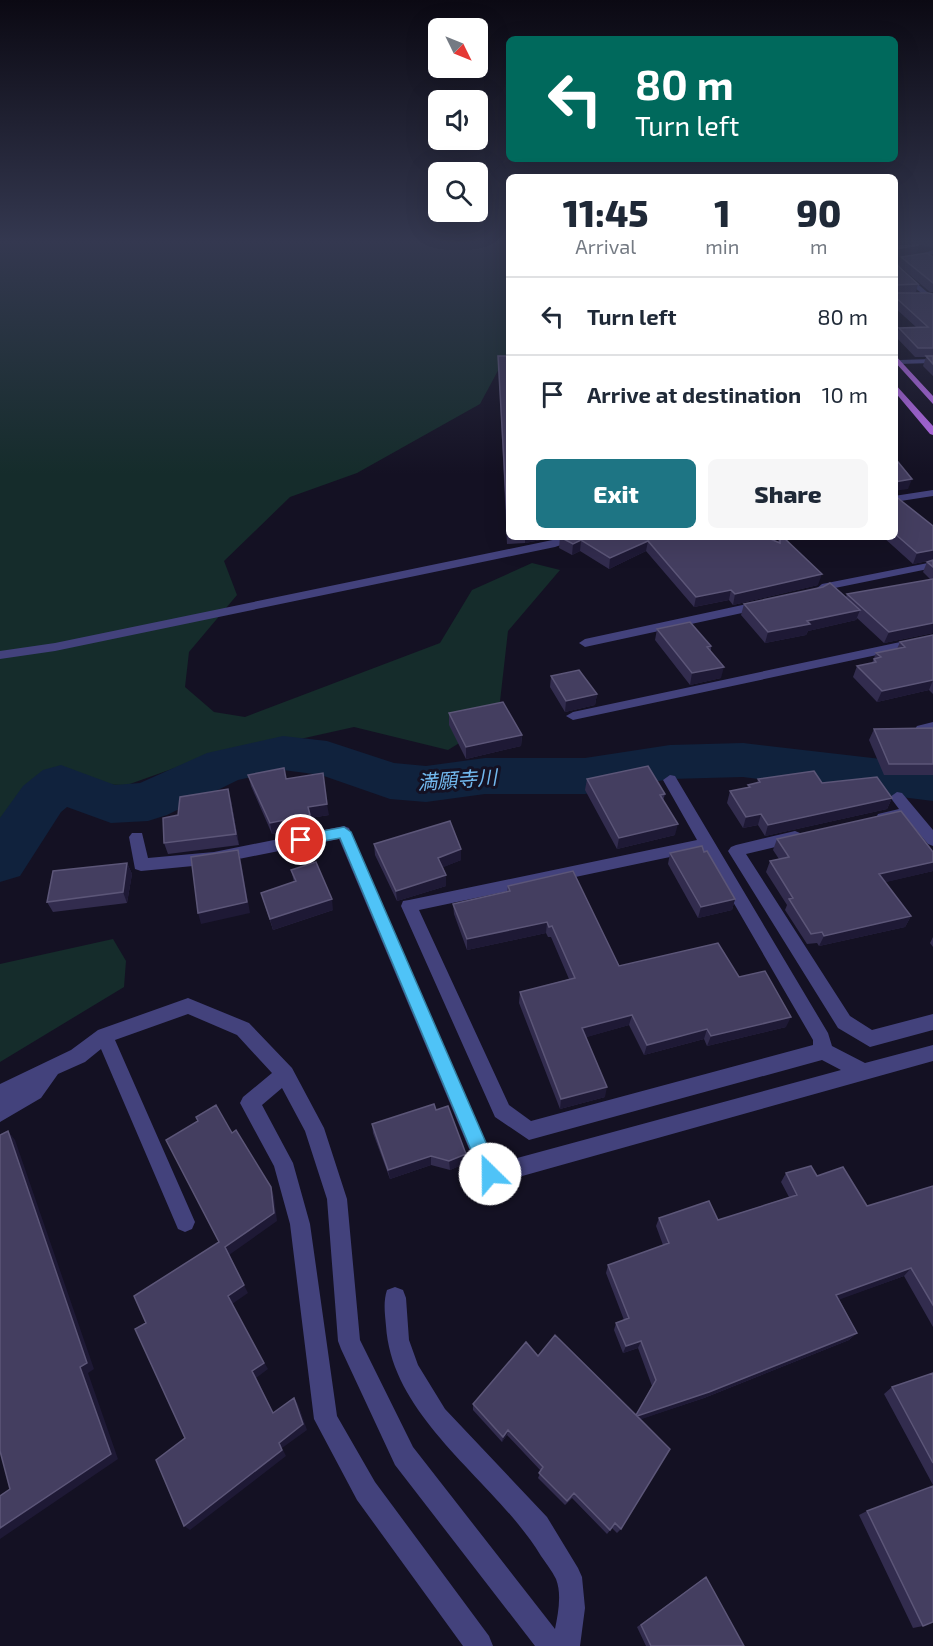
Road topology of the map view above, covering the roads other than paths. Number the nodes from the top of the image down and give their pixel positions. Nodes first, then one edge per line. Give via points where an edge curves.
1 (898, 359) edge
2 (898, 360) edge
3 (933, 361) edge
4 (898, 391) edge
5 (933, 401) edge
6 (933, 432) edge
7 (933, 493) edge
8 (898, 498) edge
9 (562, 540) edge
10 (933, 565) edge
11 (807, 595) edge
12 (772, 603) edge
13 (933, 639) edge
14 (585, 643) dead end
15 (0, 655) edge
16 (573, 716) edge
17 (670, 780) dead end
18 (897, 797) dead end
19 (910, 812) junction
20 (863, 822) edge
21 (817, 832) edge
22 (137, 837) dead end
23 (933, 840) edge
24 (706, 844) junction
25 (933, 1022) edge
26 (104, 1036) junction
27 (823, 1051) junction
28 (933, 1053) edge
29 (53, 1068) junction
30 (863, 1072) junction
31 (285, 1074) junction
32 (0, 1093) edge
33 (0, 1113) edge
34 (185, 1222) dead end
35 (395, 1298) dead end
36 (480, 1646) edge
37 (552, 1646) edge
38 (566, 1646) edge

1 - 3 street
2 - 5 main road
4 - 6 main road
7 - 8 street
9 - 15 street via 250,608
10 - 11 street via 826,586 819,593
12 - 14 street
13 - 16 street
17 - 24 street
18 - 19 street
19 - 20 street
19 - 23 street
21 - 25 street via 736,851 844,1022 870,1039
22 - 30 street via 141,865 214,858 344,832 490,1174
24 - 27 street via 822,1039
24 - 27 street via 409,906 502,1111 528,1131
26 - 29 street via 78,1056
26 - 31 street via 188,1006 243,1029
26 - 34 street
27 - 30 street
28 - 30 street
29 - 32 street
29 - 33 street via 34,1092
31 - 36 street via 250,1102 283,1163 300,1224 326,1419 366,1491
31 - 37 street via 314,1128 337,1199 349,1341 404,1456
35 - 38 street via 398,1341 409,1371 437,1417 538,1526 569,1577 573,1608

